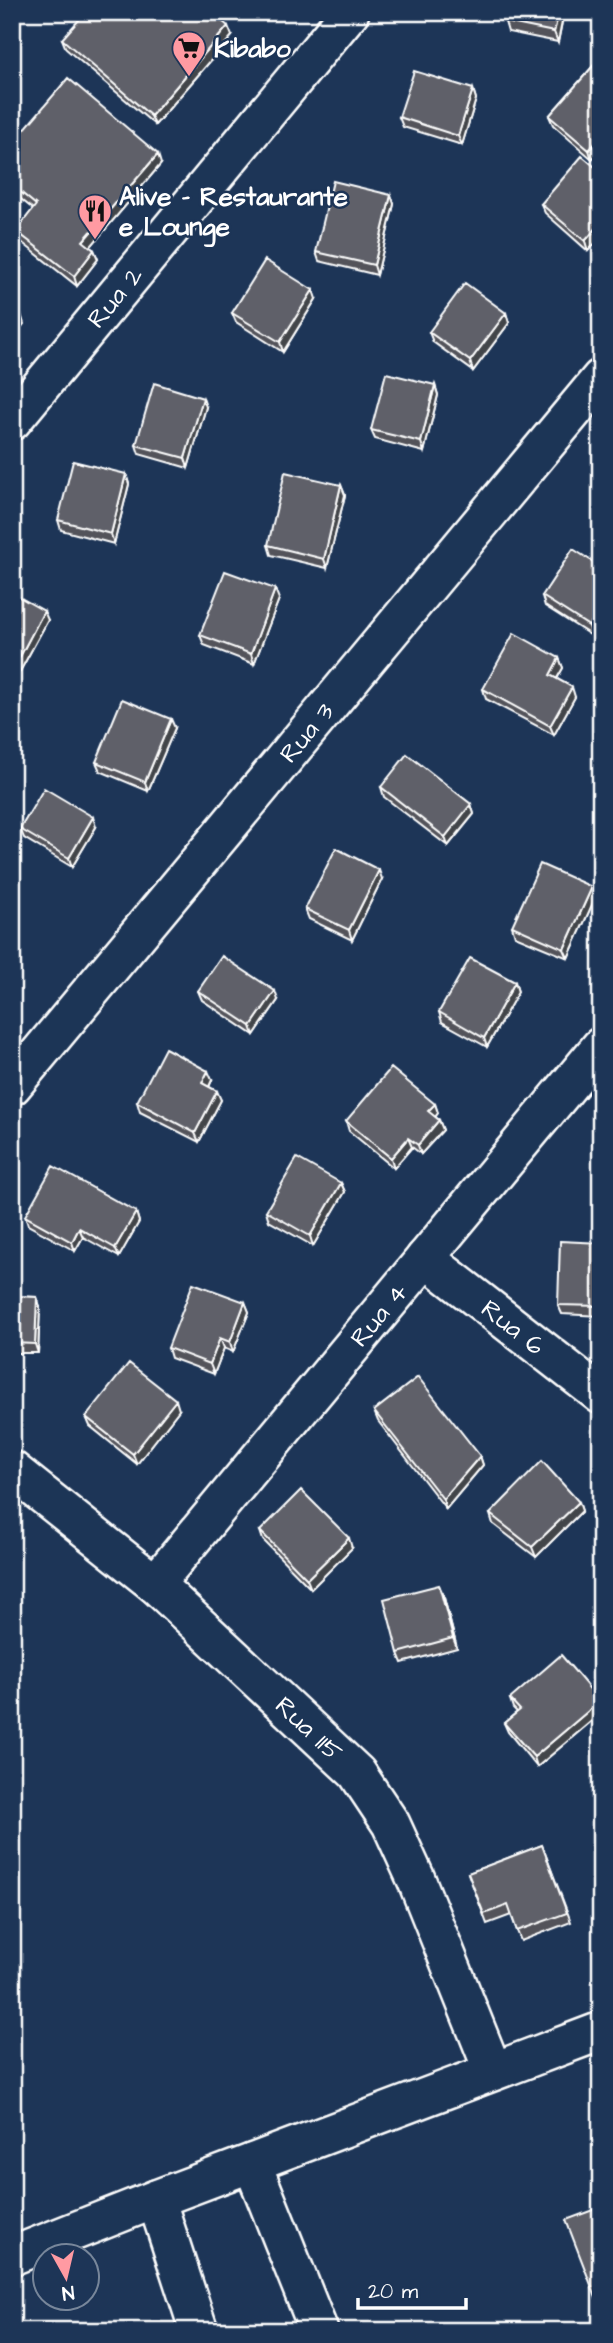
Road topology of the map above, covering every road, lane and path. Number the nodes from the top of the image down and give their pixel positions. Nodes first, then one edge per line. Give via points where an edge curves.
1 (350, 12) edge
2 (601, 378) edge
3 (12, 421) edge
4 (601, 1046) edge
5 (12, 1086) edge
6 (425, 1258) junction
7 (601, 1395) edge
8 (12, 1470) edge
9 (155, 1584) junction
10 (601, 2031) edge
11 (493, 2071) junction
12 (252, 2162) junction
13 (156, 2199) junction
14 (12, 2256) edge
15 (194, 2329) edge
16 (319, 2331) edge

1 - 3 street, Rua 2
2 - 5 street, Rua 3
4 - 6 street, Rua 4
6 - 7 street, Rua 6
6 - 9 street, Rua 4
8 - 9 street, Rua 115
9 - 11 street, Rua 115 via 357,1773 391,1824
10 - 11 street
11 - 12 street
12 - 13 street
12 - 16 street
13 - 14 street
13 - 15 street

